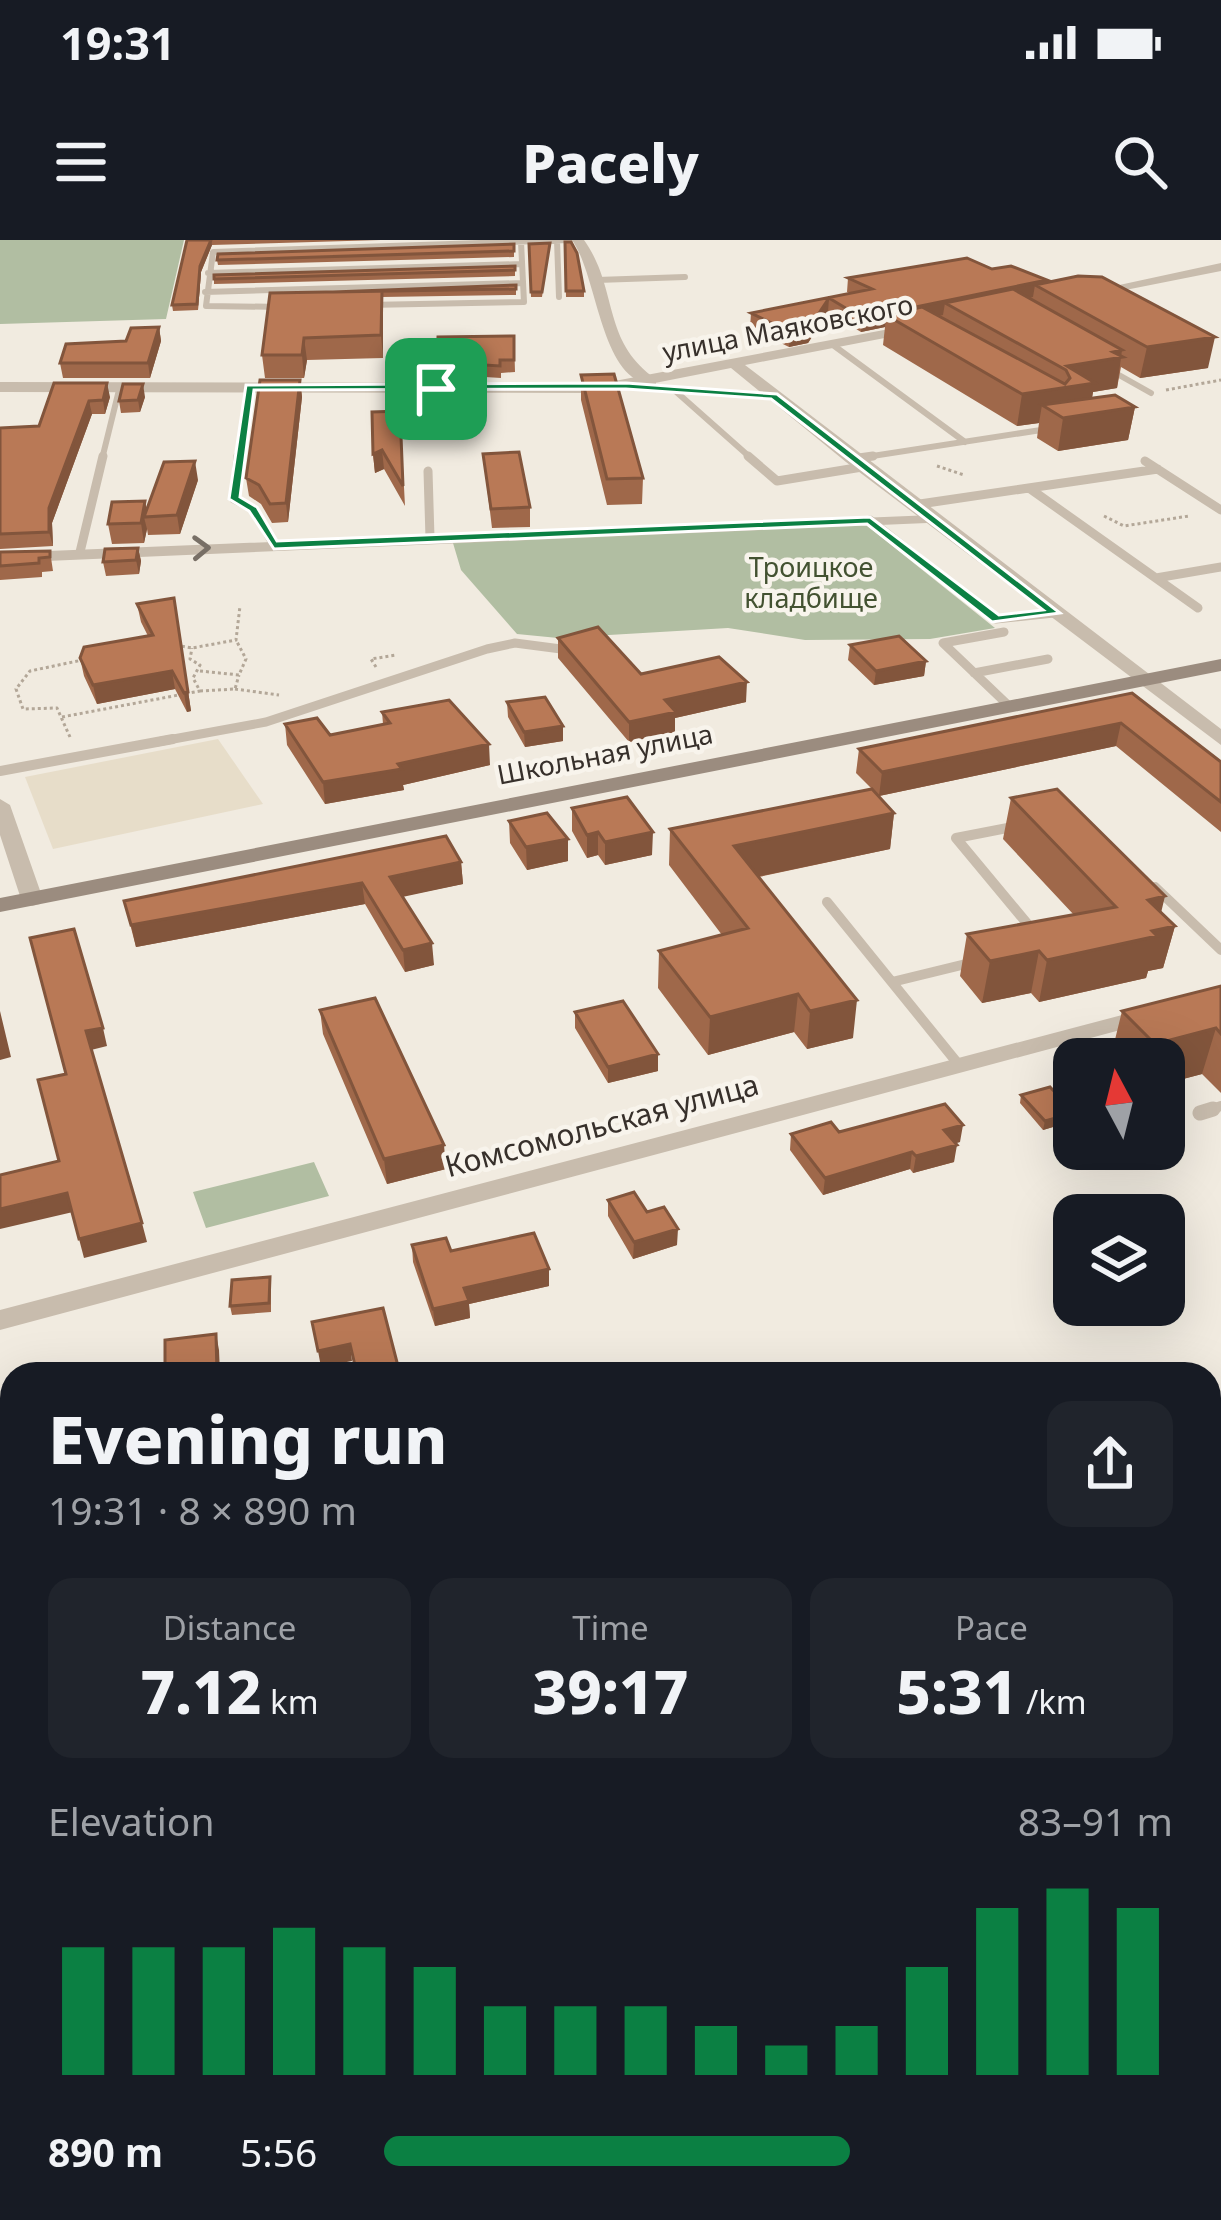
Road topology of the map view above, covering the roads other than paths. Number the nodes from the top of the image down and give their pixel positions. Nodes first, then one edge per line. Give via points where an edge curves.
1 (557, 240) edge
2 (574, 240) edge
3 (521, 242) edge
4 (523, 264) junction
5 (1221, 267) edge
6 (208, 273) junction
7 (685, 277) dead end
8 (597, 280) junction
9 (524, 284) junction
10 (205, 292) junction
11 (1092, 293) junction
12 (1071, 297) edge
13 (559, 298) dead end
14 (1109, 302) edge
15 (346, 306) edge
16 (302, 307) edge
17 (936, 330) edge
18 (833, 346) junction
19 (1095, 362) edge
20 (737, 366) junction
21 (652, 382) junction
22 (0, 386) edge
23 (120, 386) junction
24 (626, 386) junction
25 (250, 387) junction
26 (673, 389) junction
27 (1151, 392) edge
28 (774, 396) junction
29 (1071, 425) edge
30 (964, 442) junction
31 (1145, 461) dead end
32 (857, 463) junction
33 (1158, 469) junction
34 (428, 471) dead end
35 (1029, 488) junction
36 (1221, 510) edge
37 (920, 512) junction
38 (870, 520) junction
39 (430, 538) junction
40 (274, 545) junction
41 (80, 552) junction
42 (0, 558) edge
43 (1221, 567) edge
44 (1156, 578) junction
45 (1198, 608) dead end
46 (1054, 613) junction
47 (1004, 632) dead end
48 (562, 649) edge
49 (1048, 659) dead end
50 (1221, 665) edge
51 (974, 673) junction
52 (1143, 680) junction
53 (1009, 706) junction
54 (1221, 739) edge
55 (0, 771) edge
56 (2, 817) edge
57 (1037, 822) edge
58 (1141, 874) edge
59 (32, 899) junction
60 (827, 902) dead end
61 (0, 905) edge
62 (1221, 950) edge
63 (1023, 951) edge
64 (979, 961) edge
65 (892, 982) junction
66 (1221, 996) edge
67 (959, 1065) junction
68 (1221, 1106) edge
69 (1200, 1113) dead end
70 (0, 1320) edge

1 - 2 lane
1 - 3 lane
1 - 13 lane
2 - 8 street via 593,256
3 - 4 lane
3 - 6 lane via 221,251 213,252
4 - 6 lane
4 - 9 lane
5 - 11 street
6 - 10 lane
7 - 8 lane
8 - 21 street via 621,360
9 - 10 lane
9 - 15 lane via 524,302
10 - 16 lane via 203,304 219,308
11 - 12 street
11 - 14 lane
17 - 18 street, улица Маяковского
18 - 20 street, улица Маяковского
18 - 30 lane
19 - 27 lane
20 - 21 street, улица Маяковского
20 - 28 street
21 - 24 street, улица Маяковского
22 - 23 street, улица Маяковского
23 - 25 street, улица Маяковского
23 - 41 lane
24 - 25 street, улица Маяковского
24 - 26 lane
25 - 40 lane via 232,492 254,509
26 - 28 lane
26 - 32 lane via 777,481
28 - 32 street
29 - 30 lane
30 - 32 lane
31 - 33 lane
32 - 37 street
33 - 35 lane
33 - 36 lane
34 - 39 lane
35 - 37 lane
35 - 44 lane
37 - 38 street
37 - 46 street
38 - 39 street
38 - 46 lane via 996,619
39 - 40 street
41 -> 40 street
41 - 42 street
43 - 44 lane
44 - 45 lane
46 - 52 street
47 - 51 lane via 943,643
48 - 55 lane via 514,643 266,722
49 - 51 lane
50 - 52 main road, Школьная улица
51 - 53 lane
52 - 53 main road, Школьная улица
52 - 54 street
53 - 59 main road, Школьная улица
56 - 59 street
57 - 63 lane via 956,838 1045,946
58 - 62 lane
59 - 61 main road, Школьная улица
60 - 65 lane
64 - 65 lane
65 - 67 lane
66 - 67 street, Комсомольская улица
67 - 70 street, Комсомольская улица
68 - 69 lane

